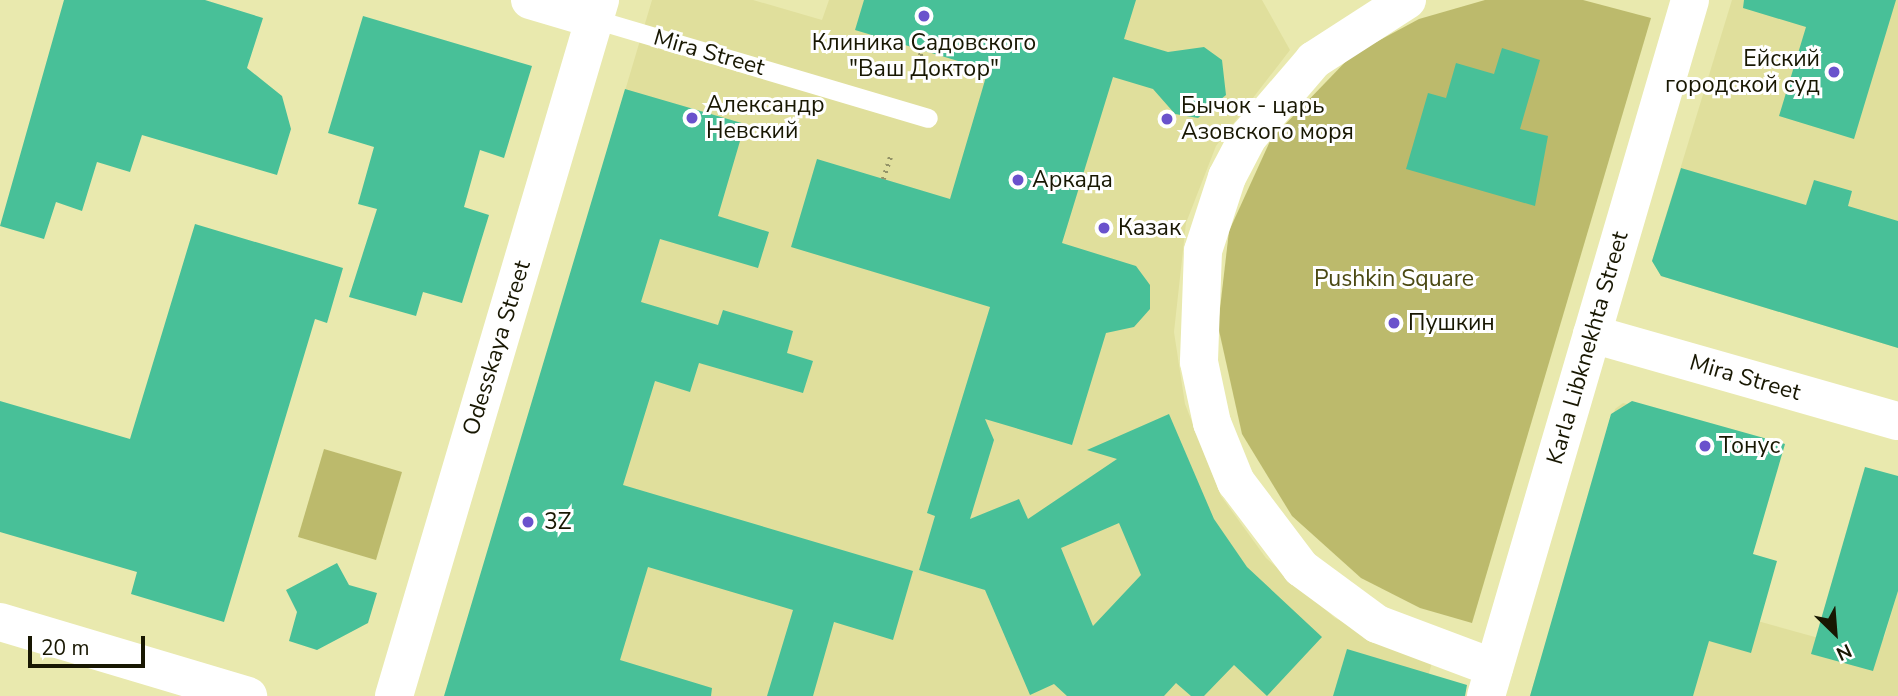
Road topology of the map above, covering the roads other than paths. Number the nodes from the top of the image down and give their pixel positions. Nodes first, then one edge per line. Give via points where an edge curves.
1 (530, 0) edge
2 (1408, 0) edge
3 (1689, 0) edge
4 (597, 9) edge
5 (928, 118) dead end
6 (1592, 334) junction
7 (1898, 421) edge
8 (0, 622) edge
9 (1490, 682) edge
10 (248, 696) edge
11 (394, 696) edge

1 - 4 street, Mira Street
2 - 9 street via 1314,60 1248,137 1227,177 1203,251 1199,362 1212,423 1236,482 1301,568 1377,624
3 - 6 street, Karla Libknekhta Street
4 - 5 lane, Mira Street
4 - 11 street, Odesskaya Street
6 - 7 street, Mira Street
6 - 9 street, Karla Libknekhta Street
8 - 10 street

